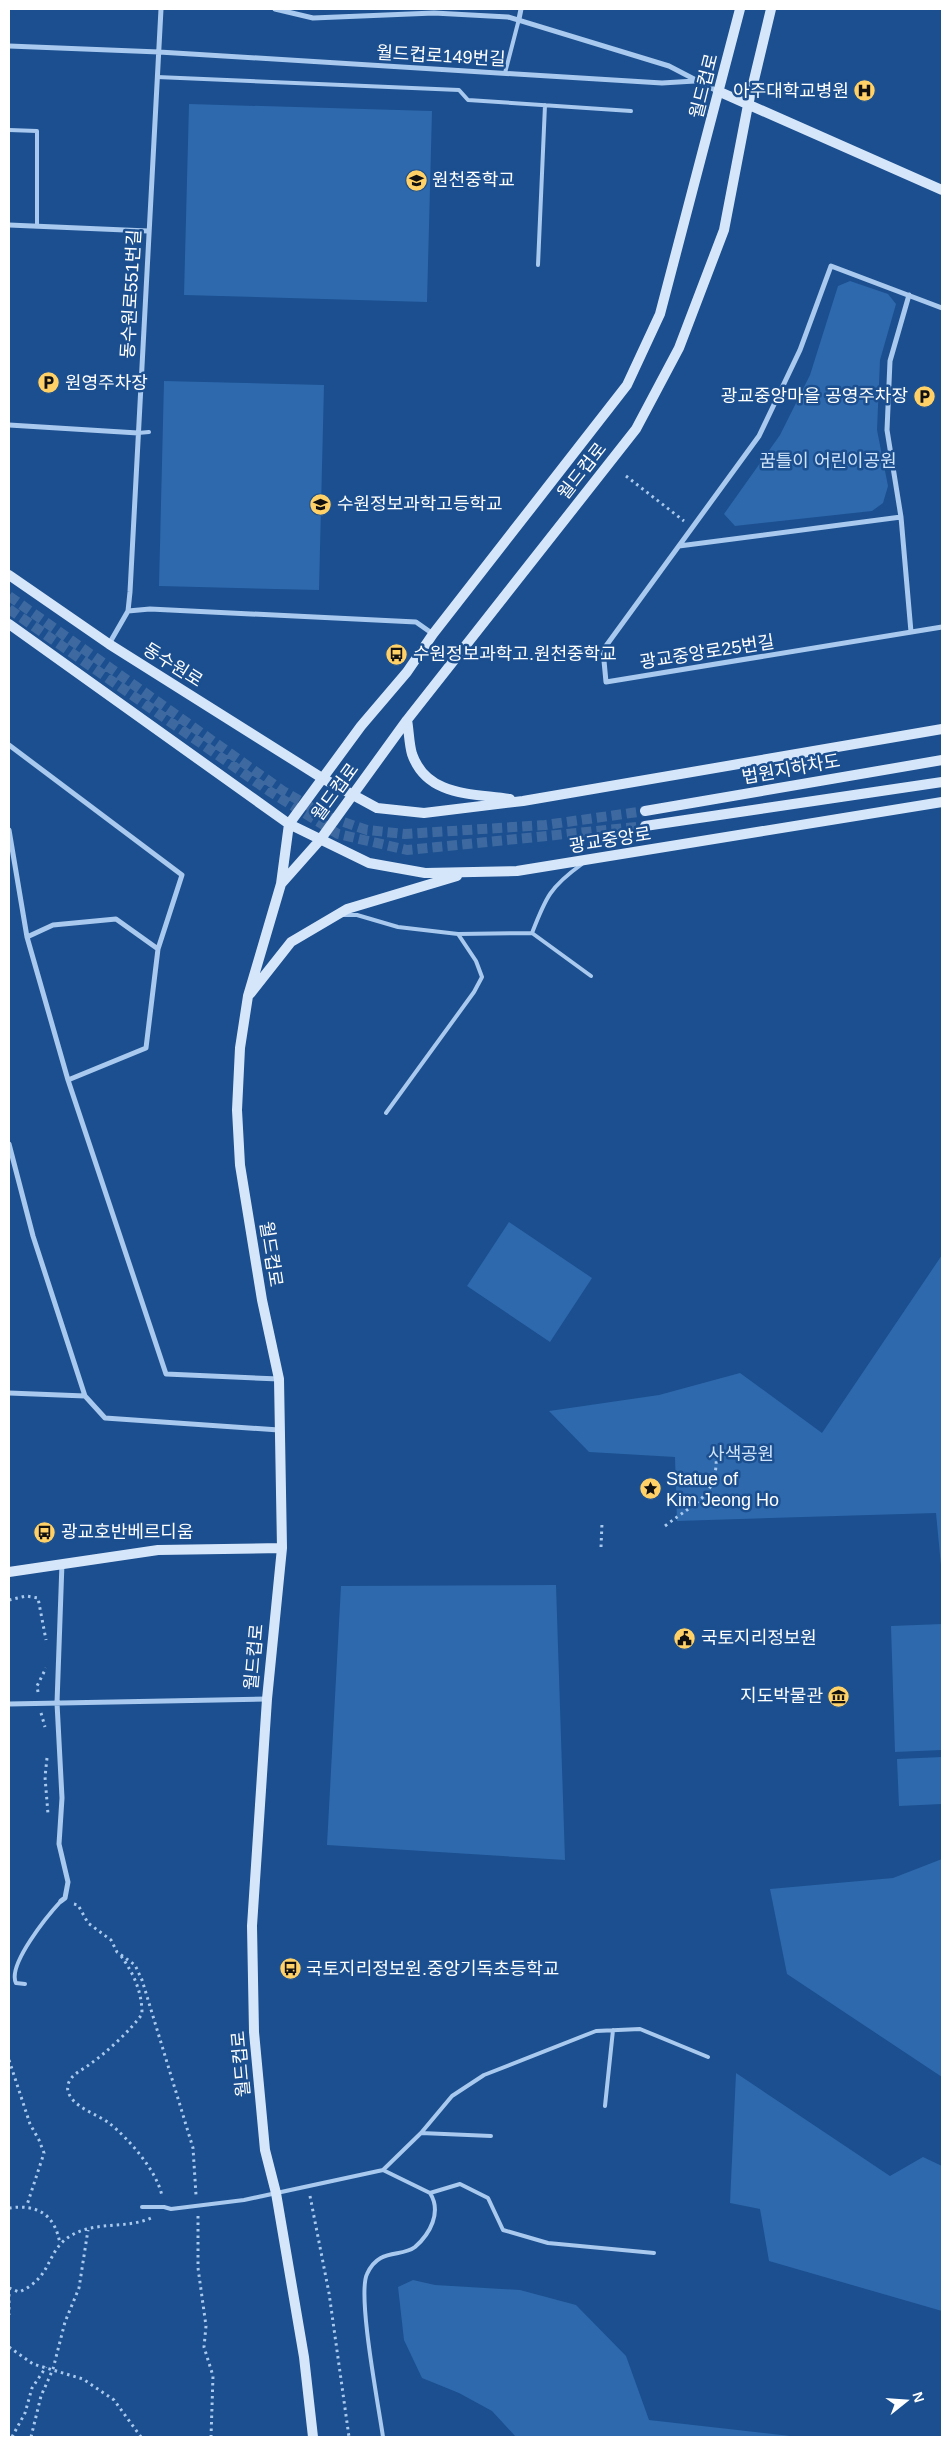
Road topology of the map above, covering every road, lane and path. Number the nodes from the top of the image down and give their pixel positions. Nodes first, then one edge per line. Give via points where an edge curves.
1 (161, 9) edge
2 (275, 9) edge
3 (522, 9) edge
4 (740, 9) edge
5 (771, 9) edge
6 (519, 19) junction
7 (9, 46) edge
8 (159, 52) junction
9 (504, 73) junction
10 (157, 77) junction
11 (695, 81) junction
12 (720, 92) junction
13 (545, 105) junction
14 (748, 105) junction
15 (631, 111) dead end
16 (9, 130) edge
17 (942, 190) edge
18 (9, 225) edge
19 (37, 226) junction
20 (148, 231) junction
21 (538, 265) dead end
22 (909, 295) junction
23 (942, 308) edge
24 (9, 425) edge
25 (149, 432) dead end
26 (138, 433) junction
27 (626, 476) dead end
28 (901, 517) junction
29 (692, 528) junction
30 (679, 546) junction
31 (9, 575) edge
32 (128, 611) junction
33 (9, 624) edge
34 (942, 627) edge
35 (912, 632) junction
36 (433, 634) junction
37 (109, 644) junction
38 (407, 720) junction
39 (942, 729) edge
40 (9, 745) edge
41 (942, 760) edge
42 (322, 778) junction
43 (942, 782) edge
44 (353, 794) junction
45 (523, 801) junction
46 (942, 802) edge
47 (645, 810) tunnel mouth
48 (289, 824) junction
49 (645, 826) tunnel mouth
50 (9, 830) edge
51 (320, 840) junction
52 (587, 860) junction
53 (467, 872) junction
54 (281, 884) junction
55 (338, 914) junction
56 (532, 933) junction
57 (458, 934) junction
58 (28, 937) junction
59 (158, 949) junction
60 (591, 976) dead end
61 (248, 996) junction
62 (68, 1080) junction
63 (386, 1112) dead end
64 (9, 1144) edge
65 (279, 1379) junction
66 (9, 1393) edge
67 (85, 1396) junction
68 (280, 1430) junction
69 (716, 1450) dead end
70 (602, 1523) dead end
71 (665, 1526) dead end
72 (601, 1547) dead end
73 (282, 1548) junction
74 (62, 1563) junction
75 (9, 1572) edge
76 (26, 1596) dead end
77 (9, 1600) edge
78 (267, 1699) junction
79 (57, 1702) junction
80 (9, 1704) edge
81 (61, 1901) junction
82 (117, 1952) junction
83 (25, 1984) dead end
84 (613, 2030) junction
85 (708, 2057) dead end
86 (9, 2060) edge
87 (605, 2106) dead end
88 (421, 2133) junction
89 (491, 2136) dead end
90 (382, 2170) junction
91 (308, 2185) junction
92 (276, 2193) junction
93 (430, 2194) junction
94 (27, 2205) dead end
95 (142, 2207) dead end
96 (164, 2207) junction
97 (197, 2207) junction
98 (9, 2208) edge
99 (88, 2230) junction
100 (60, 2244) junction
101 (654, 2253) dead end
102 (9, 2288) edge
103 (9, 2294) edge
104 (9, 2315) edge
105 (9, 2348) edge
106 (46, 2367) junction
107 (53, 2369) junction
108 (12, 2437) edge
109 (31, 2437) edge
110 (141, 2437) edge
111 (211, 2437) edge
112 (313, 2437) edge
113 (348, 2437) edge
114 (383, 2437) edge

1 - 8 street, 동수원로551번길
2 - 6 street via 313,18 434,13
3 - 6 street
4 - 12 street, 월드컵로
5 - 14 street, 월드컵로
6 - 9 lane
6 - 11 street via 669,66
7 - 8 street, 월드컵로149번길
8 - 9 street, 월드컵로149번길
8 - 10 street, 동수원로551번길
9 - 11 street, 월드컵로149번길 via 662,83
10 - 13 lane via 459,90 468,100
10 - 20 street, 동수원로551번길
11 - 12 street, 월드컵로149번길
12 - 14 street
12 - 36 street, 월드컵로 via 660,314 627,385
13 - 15 lane
13 - 21 lane
14 - 17 street
14 - 38 street, 월드컵로 via 724,230 679,348 636,429
16 - 19 lane via 37,131
18 - 19 street
19 - 20 street
20 - 26 street, 동수원로551번길
22 - 23 street, 광교중앙로25번길
22 - 28 street via 890,361 887,430
22 - 29 street, 광교중앙로25번길 via 831,266 800,350 759,436
24 - 26 street
25 - 26 lane
26 - 32 street, 동수원로551번길
27 - 29 path
28 - 30 street
28 - 35 street
29 - 30 street, 광교중앙로25번길
30 - 35 street, 광교중앙로25번길 via 603,650 606,682
31 - 37 street, 동수원로
32 - 36 street via 150,609 416,622
32 - 37 street, 동수원로551번길
33 - 48 street
34 - 35 street, 광교중앙로25번길
36 - 42 street, 월드컵로 via 407,672
37 - 42 street, 동수원로
38 - 44 street, 월드컵로
38 - 45 street via 412,753 421,774 441,788
39 - 45 street
40 - 59 street via 182,875
41 - 47 street, 법원지하차도
42 - 44 street
42 - 48 street, 월드컵로
43 - 49 street, 법원지하차도
44 - 45 street via 377,808 424,812
44 - 51 street, 월드컵로
46 - 52 street, 광교중앙로
48 - 51 street, 광교중앙로
48 - 54 street, 월드컵로
50 - 58 street
51 - 53 street, 광교중앙로 via 369,863 425,873
51 - 54 street, 월드컵로
52 - 53 street, 광교중앙로 via 517,871
52 - 56 lane via 560,880 545,900
53 - 55 street
54 - 61 street, 월드컵로
55 - 57 lane via 358,915 398,927
55 - 61 street via 291,942
56 - 57 lane
56 - 60 lane
57 - 63 lane via 476,961 482,977
58 - 59 street via 54,925 116,920
58 - 62 street
59 - 62 street via 146,1048
61 - 65 street, 월드컵로 via 240,1048 237,1101 240,1165 262,1300
62 - 65 street via 166,1374
64 - 67 street via 34,1236
65 - 68 street, 월드컵로
66 - 67 street
67 - 68 street via 105,1418
68 - 73 street, 월드컵로
69 - 71 path via 717,1471 708,1493
70 - 72 path
73 - 74 street via 158,1550
73 - 78 street, 월드컵로
74 - 75 street
74 - 79 street
76 - 77 path
78 - 79 street
78 - 92 street, 월드컵로 via 252,1926 254,2013 265,2150
79 - 80 street
79 - 81 street via 62,1798 59,1844 68,1882 65,1898
81 - 82 path via 78,1905 88,1923 111,1940
81 - 83 lane via 18,1960 14,1978 16,1983
82 - 96 path via 138,1985 142,2014 118,2040 80,2069 68,2082 68,2090 72,2100 111,2124 154,2174
82 - 97 path via 135,1965 154,2013 193,2148
84 - 85 lane via 640,2029
84 - 87 lane
84 - 88 lane via 596,2031 484,2074 452,2096
86 - 94 path via 27,2117 44,2153
88 - 89 lane
88 - 90 lane
90 - 91 lane
90 - 93 lane
91 - 92 lane
91 - 113 path via 329,2292
92 - 97 lane
92 - 112 street, 월드컵로 via 304,2357
93 - 101 lane via 460,2184 488,2198 503,2230 548,2244
93 - 114 lane via 436,2202 436,2214 430,2229 414,2248 382,2256 367,2274 363,2300
95 - 96 lane
96 - 97 lane
96 - 99 path via 159,2215 140,2223
97 - 111 path via 198,2268 206,2326 204,2347 213,2376
98 - 100 path via 27,2205 39,2210 54,2226
99 - 100 path via 72,2234
99 - 107 path via 78,2288
100 - 102 path via 45,2273 36,2282 19,2292
103 - 104 path
105 - 106 path via 33,2364
106 - 107 path
106 - 108 path via 32,2388 25,2413
107 - 109 path via 41,2396
107 - 110 path via 83,2378 114,2400

